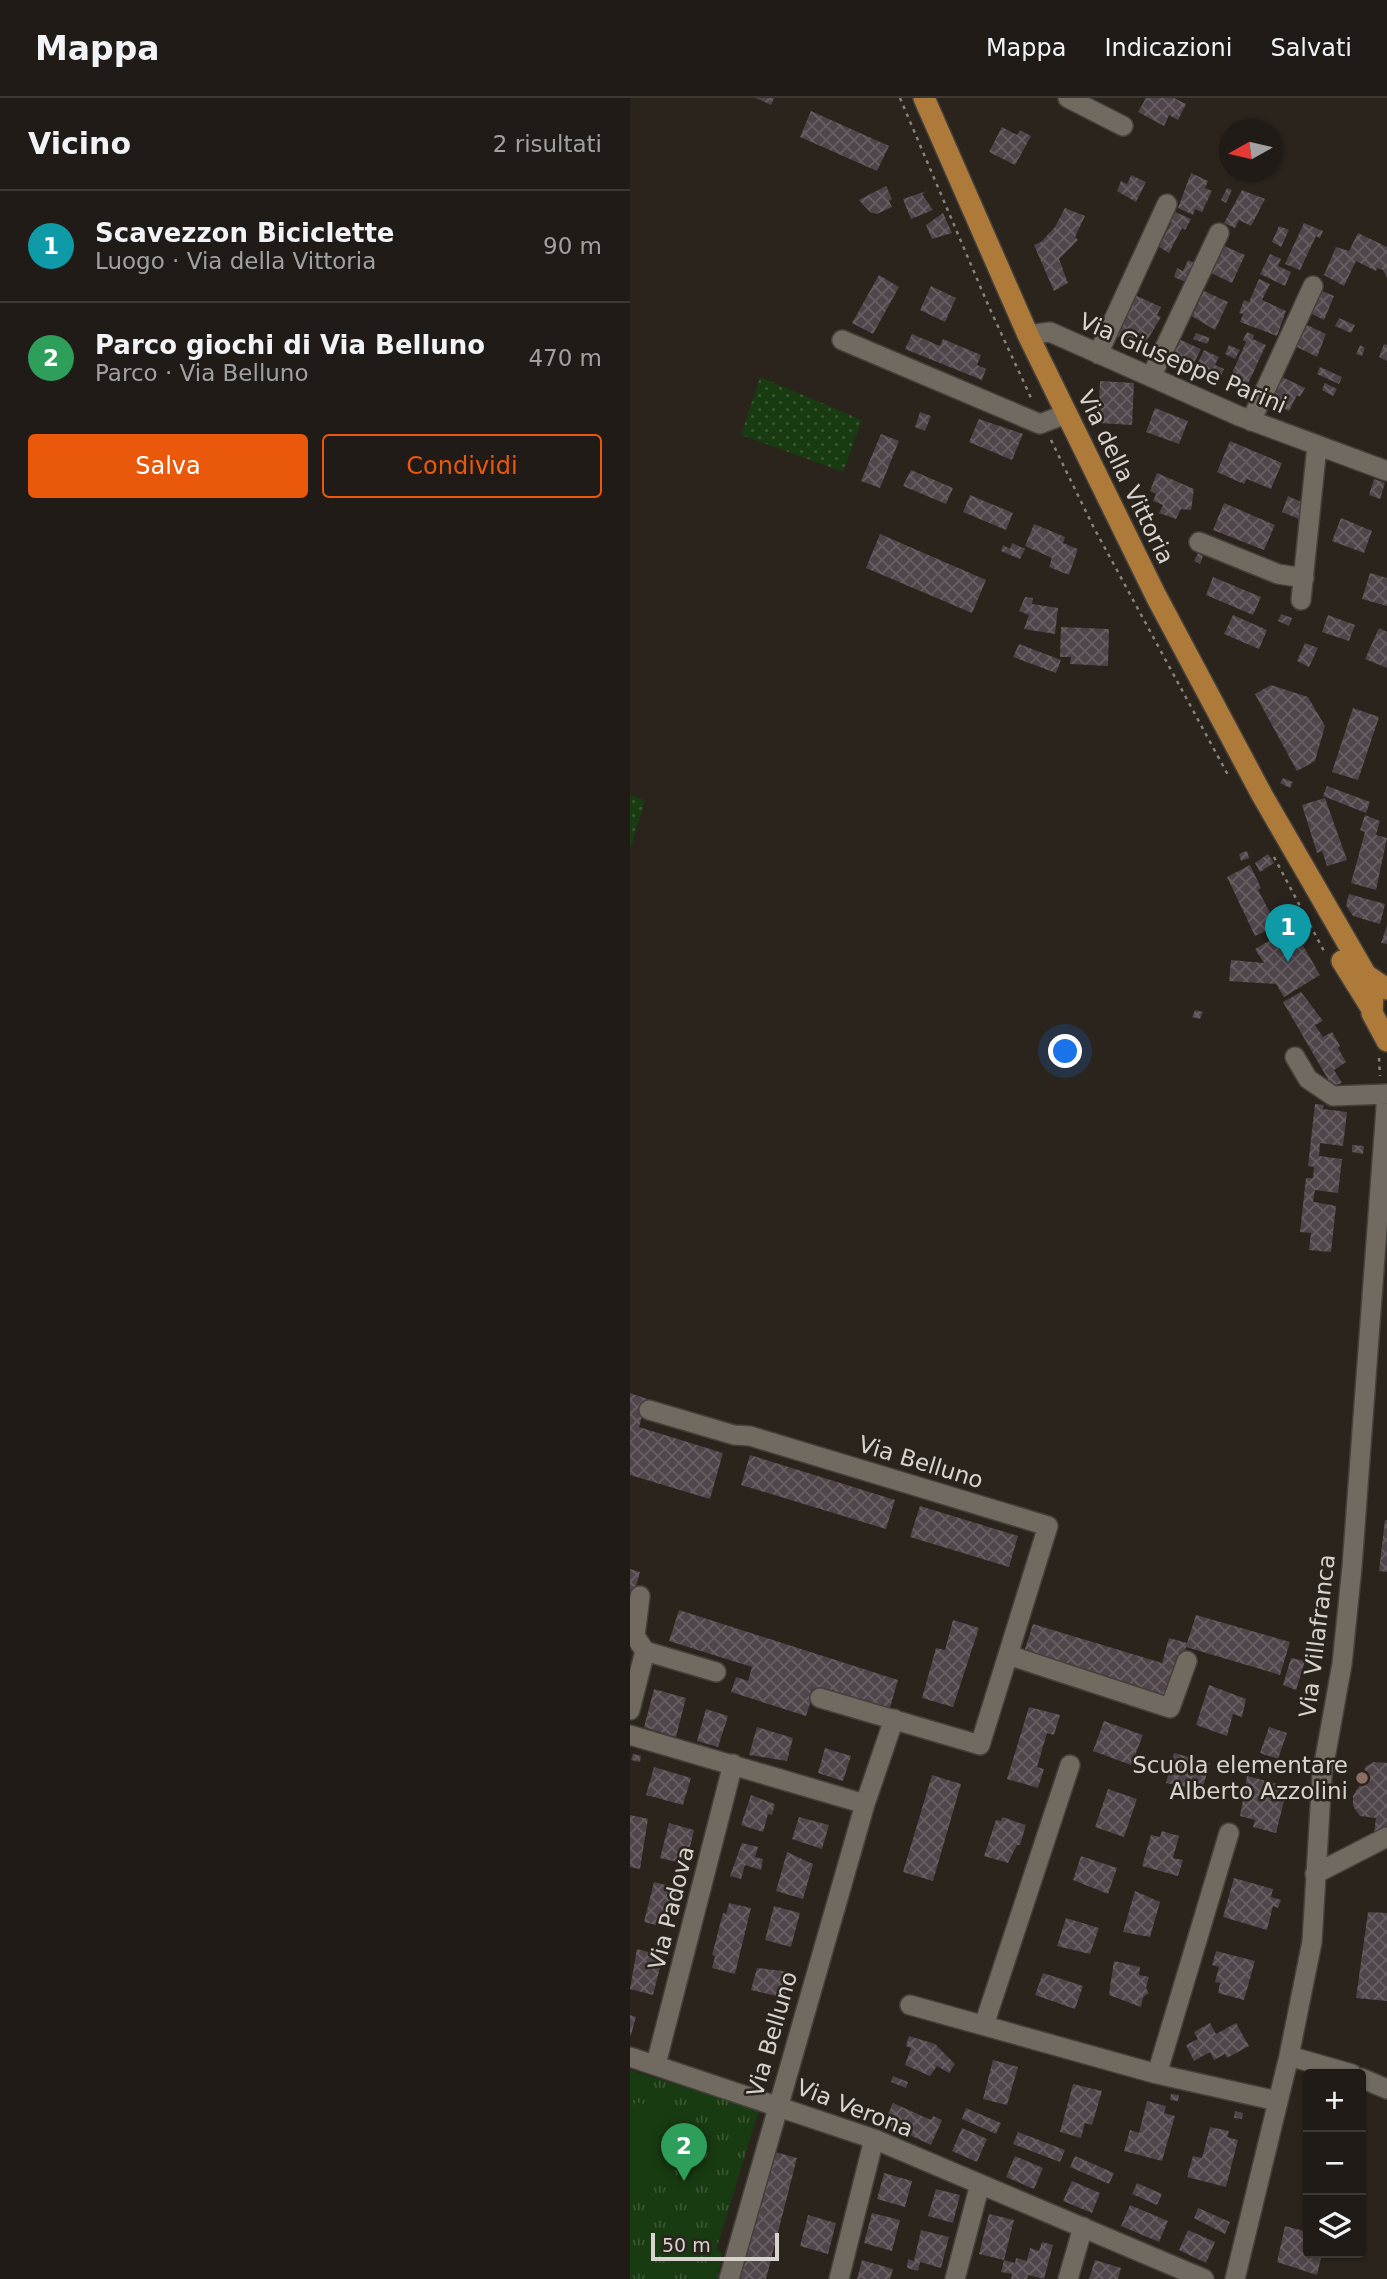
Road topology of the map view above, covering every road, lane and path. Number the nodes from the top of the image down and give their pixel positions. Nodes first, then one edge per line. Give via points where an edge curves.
1 (923, 98) edge
2 (1068, 98) edge
3 (1123, 126) dead end
4 (1167, 204) dead end
5 (1219, 233) dead end
6 (1313, 286) dead end
7 (1028, 335) junction
8 (842, 340) dead end
9 (1098, 354) junction
10 (1151, 377) junction
11 (1066, 414) junction
12 (1251, 421) junction
13 (1317, 446) junction
14 (1387, 471) edge
15 (1199, 542) dead end
16 (1304, 578) junction
17 (1301, 600) dead end
18 (1304, 869) junction
19 (1386, 988) edge
20 (1370, 1006) junction
21 (1387, 1041) edge
22 (1295, 1058) dead end
23 (1387, 1094) edge
24 (1387, 1117) edge
25 (649, 1410) dead end
26 (640, 1596) dead end
27 (645, 1651) junction
28 (1008, 1655) junction
29 (1187, 1661) dead end
30 (716, 1672) dead end
31 (820, 1698) dead end
32 (630, 1710) edge
33 (894, 1719) junction
34 (630, 1735) edge
35 (733, 1764) junction
36 (1070, 1765) dead end
37 (865, 1804) junction
38 (1229, 1833) dead end
39 (1387, 1837) edge
40 (1315, 1874) junction
41 (910, 2005) dead end
42 (984, 2025) junction
43 (1289, 2056) junction
44 (630, 2057) edge
45 (656, 2064) junction
46 (1334, 2069) edge
47 (1157, 2074) junction
48 (1366, 2080) edge
49 (1387, 2089) edge
50 (1278, 2101) junction
51 (777, 2104) junction
52 (874, 2139) junction
53 (980, 2184) junction
54 (1083, 2227) junction
55 (729, 2279) edge
56 (839, 2279) edge
57 (955, 2279) edge
58 (1068, 2279) edge
59 (1204, 2279) edge
60 (1235, 2279) edge

1 - 7 main road, Via della Vittoria
2 - 3 street
4 - 9 street
5 - 10 street
6 - 12 street
7 - 9 street, Via Giuseppe Parini via 1050,332
7 - 11 main road, Via della Vittoria
8 - 11 street via 1040,424
9 - 10 street, Via Giuseppe Parini
10 - 12 street, Via Giuseppe Parini
11 - 18 main road, Via della Vittoria via 1162,608
12 - 13 street, Via Giuseppe Parini
13 - 14 street, Via Giuseppe Parini
13 - 16 street
15 - 16 street via 1278,574
16 - 17 street
18 - 19 main road, Via della Vittoria via 1366,975
18 - 20 main road, Via della Vittoria via 1345,966
19 - 20 main road, Via della Vittoria via 1373,994
20 - 21 main road, Via della Vittoria
22 - 23 street, Via Villafranca via 1308,1079 1333,1096
23 - 24 street, Via Villafranca
24 - 40 street, Via Villafranca via 1347,1619 1322,1775
25 - 28 street, Via Belluno via 1048,1526
26 - 27 street via 635,1636
27 - 30 street
27 - 32 street
28 - 29 street via 1170,1708
28 - 33 street, Via Belluno via 980,1745
31 - 33 street
33 - 37 street, Via Belluno
34 - 35 street
35 - 37 street
35 - 45 street, Via Padova
36 - 42 street
37 - 51 street, Via Belluno
38 - 47 street
39 - 40 street
40 - 43 street, Via Villafranca via 1312,1942
41 - 42 street
42 - 47 street
43 - 46 street
43 - 50 street, Via Villafranca
44 - 45 street, Via Verona
45 - 51 street, Via Verona
47 - 50 street
48 - 49 street
50 - 60 street, Via Villafranca
51 - 52 street, Via Verona
51 - 55 street, Via Belluno
52 - 53 street, Via Verona
52 - 56 street
53 - 54 street, Via Verona
53 - 57 street
54 - 58 street
54 - 59 street, Via Verona

